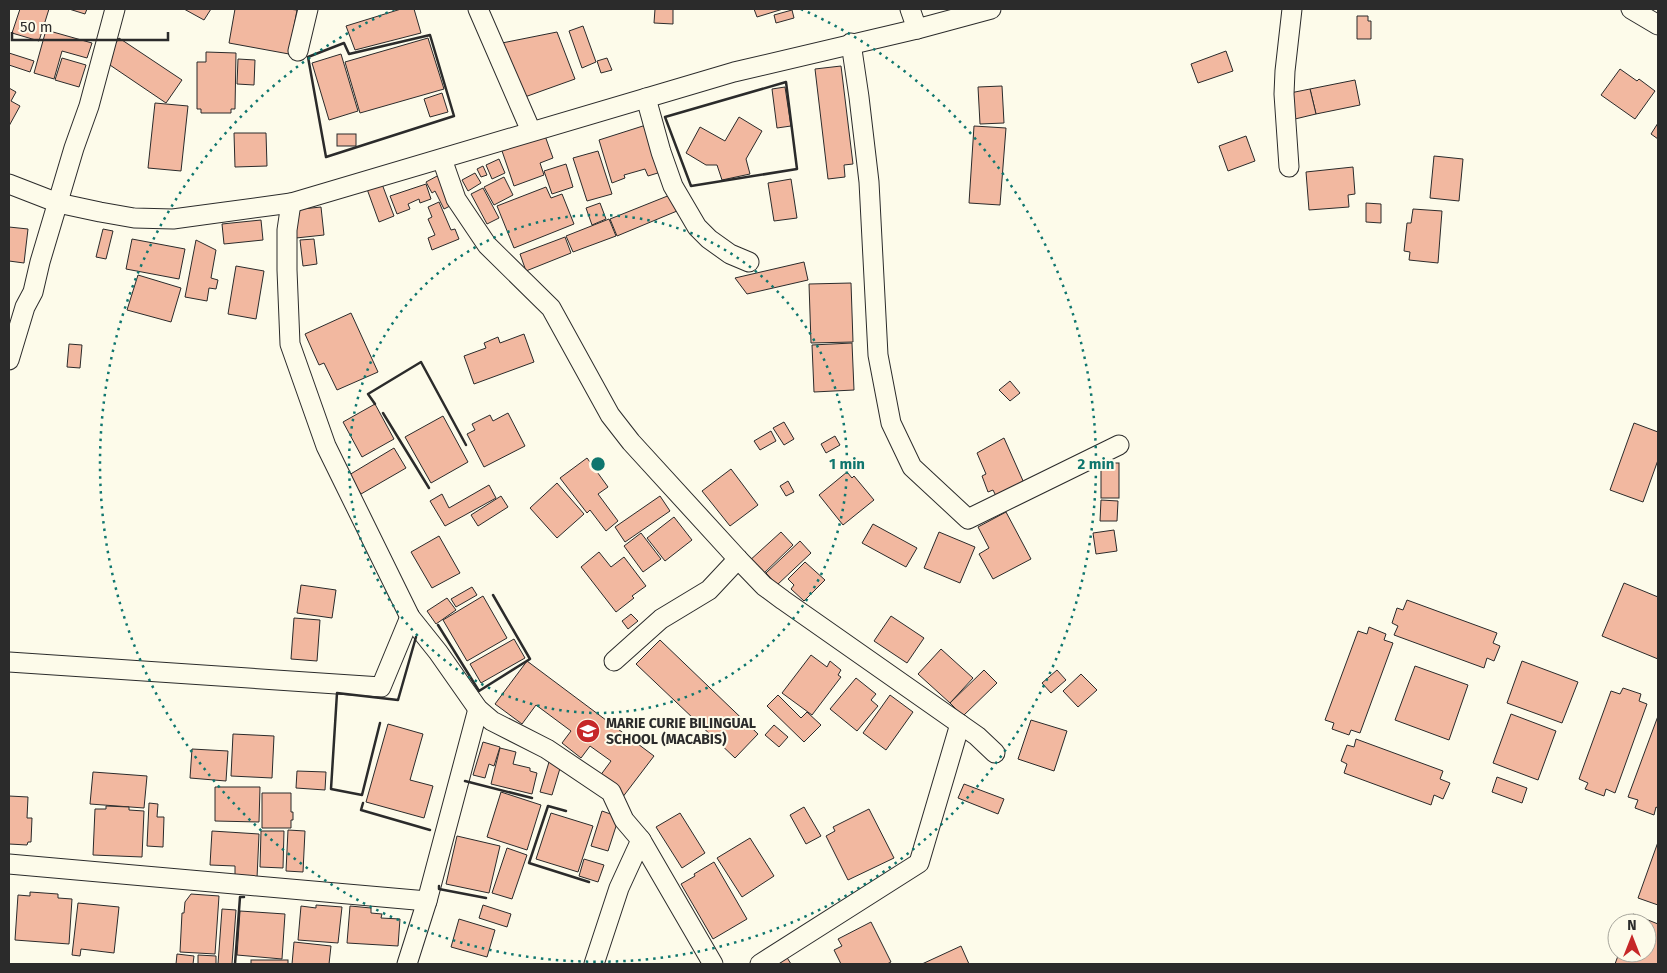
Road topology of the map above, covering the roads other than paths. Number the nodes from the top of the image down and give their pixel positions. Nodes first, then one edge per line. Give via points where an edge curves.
1 (115, 9) edge
2 (308, 9) edge
3 (478, 9) edge
4 (910, 9) edge
5 (990, 9) edge
6 (1292, 9) edge
7 (917, 29) junction
8 (851, 44) junction
9 (298, 51) dead end
10 (646, 98) junction
11 (531, 131) junction
12 (442, 159) junction
13 (1289, 167) dead end
14 (9, 184) edge
15 (58, 203) junction
16 (291, 203) junction
17 (749, 262) dead end
18 (9, 360) edge
19 (1120, 444) dead end
20 (738, 560) junction
21 (410, 617) junction
22 (614, 661) dead end
23 (9, 662) edge
24 (478, 709) junction
25 (960, 724) junction
26 (995, 753) dead end
27 (641, 840) junction
28 (9, 864) edge
29 (427, 901) junction
30 (407, 964) edge
31 (594, 964) edge
32 (713, 964) edge
33 (760, 964) edge

1 - 15 street via 90,106
2 - 9 street
3 - 11 street
4 - 7 street
5 - 7 street
6 - 13 street via 1284,94
7 - 8 street
8 - 10 street via 734,72
8 - 19 street via 870,182 878,355 891,423 912,467 968,519
10 - 11 street
10 - 17 street via 673,186 697,227 730,254
11 - 12 street
12 - 16 street
12 - 20 street via 456,199 487,245 551,308 610,415
14 - 15 street
15 - 16 street via 134,218 173,219
15 - 18 street via 33,292 25,307
16 - 21 street via 286,270 290,344 326,446
20 - 22 street via 709,590 661,619
20 - 25 street via 764,586
21 - 23 street via 381,687
21 - 24 street
24 - 27 street via 492,721 546,749 611,792 624,820
24 - 29 street
25 - 26 street
25 - 33 street via 919,863
27 - 31 street via 619,888
27 - 32 street
28 - 29 street
29 - 30 street

